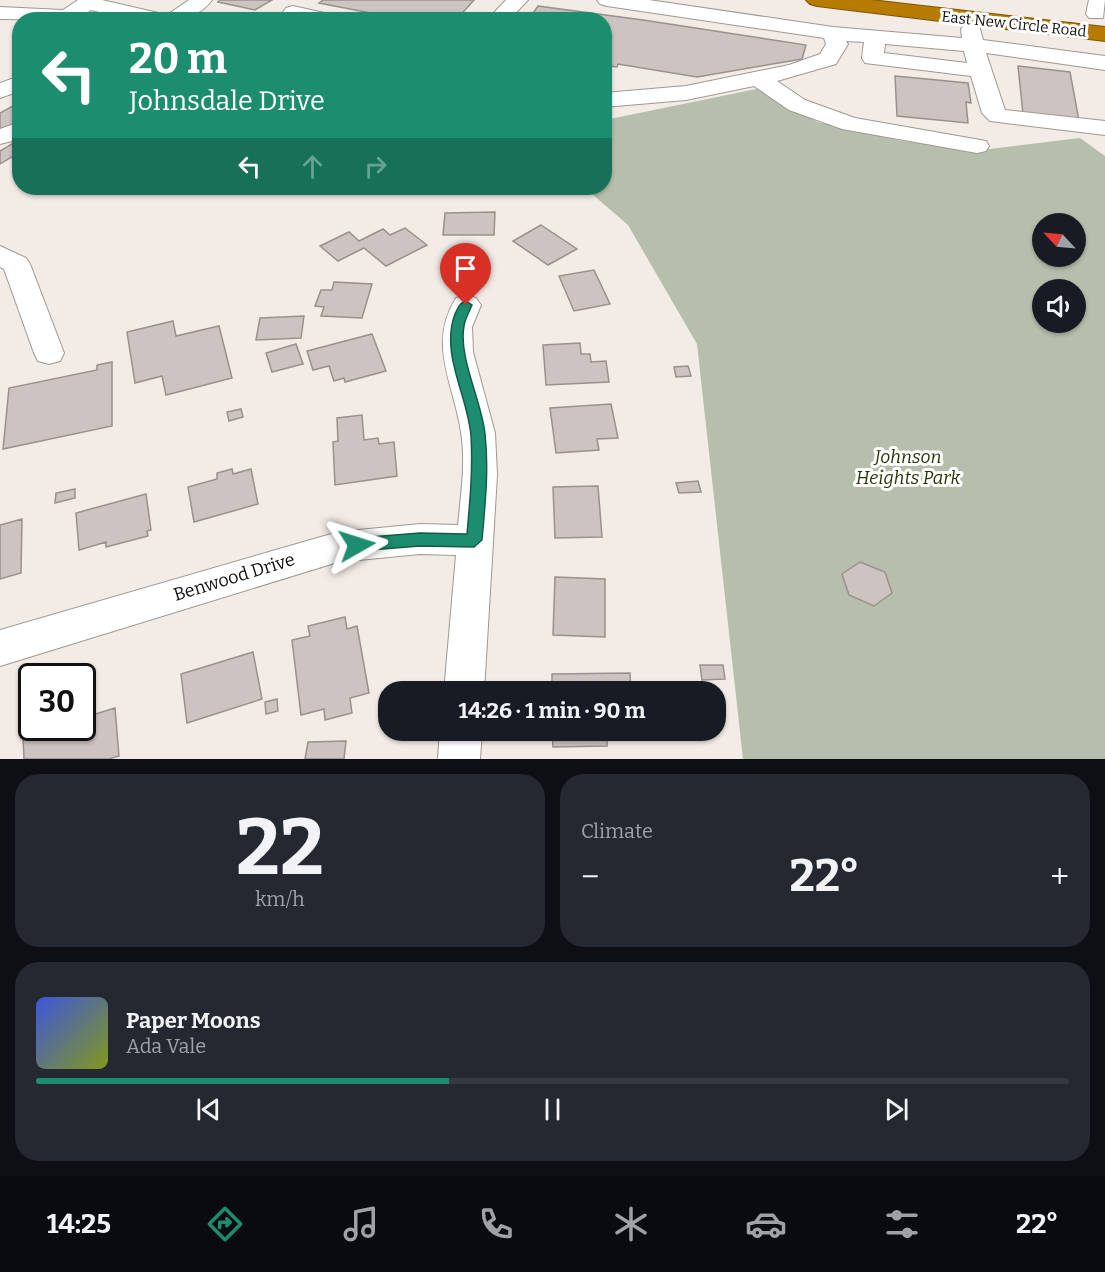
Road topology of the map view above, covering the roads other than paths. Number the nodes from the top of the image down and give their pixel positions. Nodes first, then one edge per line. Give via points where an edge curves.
1 (3, 0) edge
2 (202, 0) edge
3 (518, 0) edge
4 (607, 0) edge
5 (817, 0) edge
6 (959, 0) edge
7 (89, 2) edge
8 (0, 6) edge
9 (73, 12) edge
10 (130, 12) edge
11 (185, 12) edge
12 (505, 12) edge
13 (972, 19) junction
14 (1102, 25) edge
15 (833, 33) junction
16 (875, 36) junction
17 (973, 45) junction
18 (1105, 63) edge
19 (982, 71) junction
20 (757, 78) junction
21 (612, 99) edge
22 (1105, 128) edge
23 (977, 146) dead end
24 (0, 255) edge
25 (466, 305) dead end
26 (49, 353) dead end
27 (474, 540) junction
28 (0, 648) edge
29 (465, 681) edge
30 (460, 741) edge
31 (459, 759) edge

1 - 8 street
2 - 11 street
3 - 12 street
4 - 15 street via 786,15
5 - 13 highway, East New Circle Road
6 - 14 highway, East New Circle Road
7 - 9 street
7 - 10 street
13 - 14 highway, East New Circle Road
13 - 17 street
15 - 16 street
15 - 20 street via 837,44 828,59
16 - 17 street
16 - 19 street via 873,58
17 - 18 street
17 - 19 street
19 - 22 street via 998,116
20 - 21 street via 686,93
20 - 23 street via 796,105 849,124
24 - 26 street via 16,264
25 - 27 street via 457,327 478,433 480,475
27 - 28 street, Benwood Drive via 420,539 338,547
27 - 29 street
30 - 31 street

